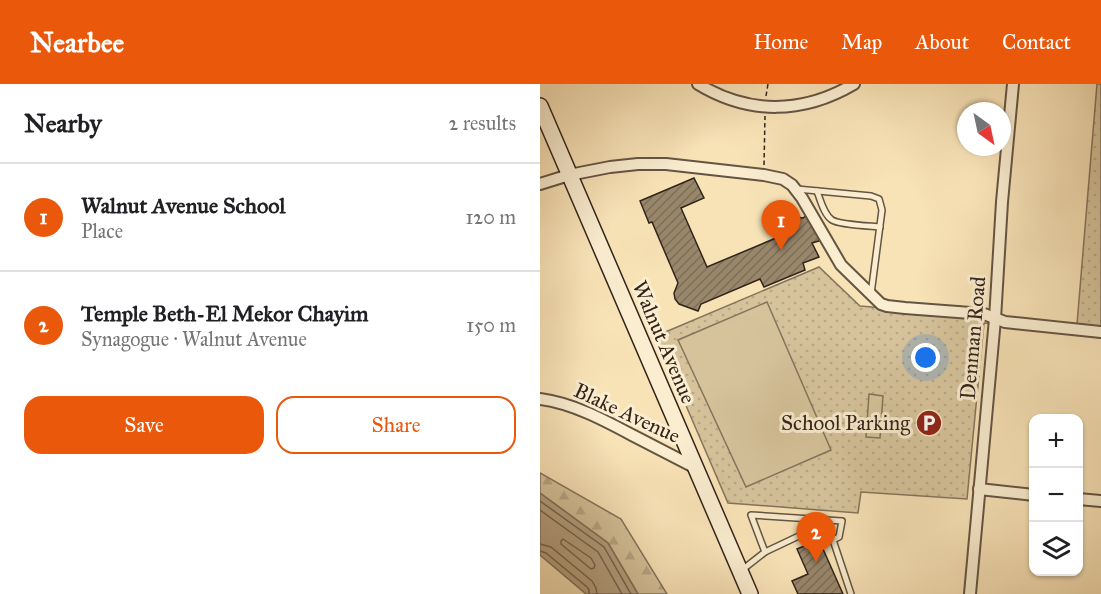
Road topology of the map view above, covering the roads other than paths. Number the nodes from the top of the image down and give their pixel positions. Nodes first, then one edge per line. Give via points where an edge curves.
1 (698, 84) edge
2 (854, 84) edge
3 (1013, 84) edge
4 (540, 106) edge
5 (569, 175) junction
6 (540, 184) edge
7 (795, 189) junction
8 (817, 191) junction
9 (880, 227) junction
10 (871, 294) junction
11 (995, 319) junction
12 (1101, 332) edge
13 (540, 399) edge
14 (696, 468) junction
15 (980, 489) junction
16 (1029, 494) edge
17 (1083, 499) edge
18 (1101, 501) edge
19 (833, 540) junction
20 (765, 552) junction
21 (740, 571) junction
22 (750, 594) edge
23 (851, 594) edge
24 (970, 594) edge

1 - 2 street via 737,102 765,107 809,104
3 - 11 street, Denman Road
4 - 5 street, Walnut Avenue
5 - 6 street
5 - 7 street via 610,167 666,164 783,178
5 - 14 street, Walnut Avenue
7 - 8 lane
7 - 10 street via 836,259
8 - 9 lane via 831,220
8 - 9 lane via 879,199
9 - 10 lane
10 - 11 street via 887,306 984,314
11 - 12 street
11 - 15 street, Denman Road
13 - 14 street, Blake Avenue via 601,419
14 - 21 street, Walnut Avenue
15 - 16 street
15 - 24 street, Denman Road
17 - 18 street
19 - 20 lane via 804,534
19 - 20 lane via 839,537 842,521 751,515
19 - 23 lane
20 - 21 lane
21 - 22 street, Walnut Avenue

